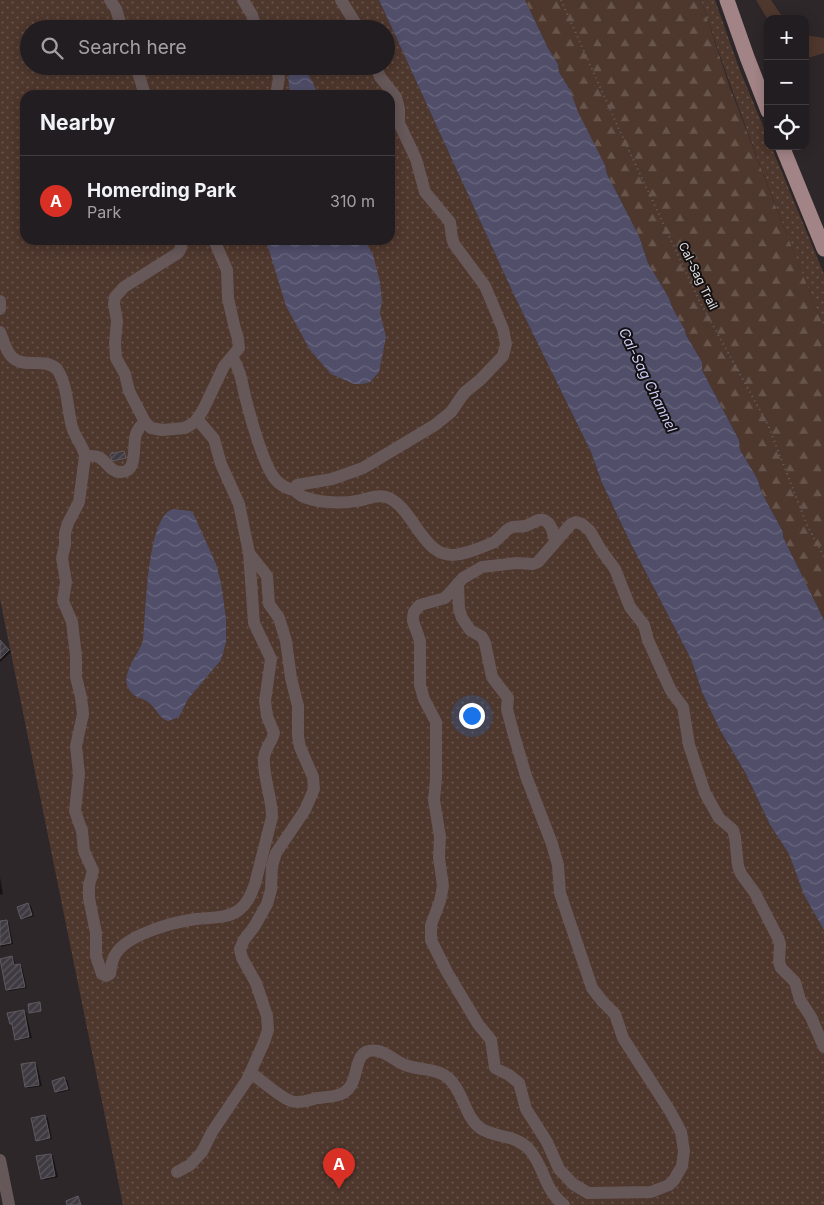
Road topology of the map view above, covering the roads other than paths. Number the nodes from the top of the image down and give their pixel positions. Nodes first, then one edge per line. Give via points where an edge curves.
1 (110, 0) edge
2 (243, 0) edge
3 (341, 0) edge
4 (728, 0) edge
5 (119, 20) edge
6 (254, 20) edge
7 (354, 20) edge
8 (139, 75) edge
9 (278, 75) edge
10 (379, 75) edge
11 (143, 90) edge
12 (277, 90) edge
13 (392, 90) edge
14 (395, 96) edge
15 (766, 105) edge
16 (784, 150) edge
17 (181, 245) edge
18 (216, 245) edge
19 (824, 249) edge
20 (0, 301) edge
21 (0, 309) edge
22 (0, 332) edge
23 (232, 357) junction
24 (198, 419) junction
25 (145, 422) junction
26 (85, 456) junction
27 (295, 490) junction
28 (555, 541) junction
29 (249, 553) junction
30 (458, 583) junction
31 (824, 1047) edge
32 (251, 1073) junction
33 (0, 1160) edge
34 (177, 1172) dead end
35 (9, 1205) edge
36 (564, 1205) edge

1 - 5 street
2 - 6 street
3 - 7 street
4 - 15 main road
8 - 11 street
9 - 12 street
10 - 13 street
14 - 27 street via 399,123 416,159 425,192 447,217 454,244 485,286 503,329 506,350 490,370 464,393 451,412 435,424 363,468 297,486
16 - 19 main road
17 - 25 street via 174,256 115,296 118,321 116,358
18 - 23 street via 227,270 228,298 239,344
20 - 21 street
22 - 26 street via 15,360 49,364 60,374 72,426
23 - 24 street
23 - 27 street via 239,369 256,434 270,470 279,484
24 - 25 street via 185,428 162,430 151,428
24 - 29 street via 214,439 239,504
25 - 26 street via 138,430 134,458 126,470 114,471 101,458
26 - 29 street via 79,502 68,522 62,558 66,582 64,601 72,622 75,672 83,714 76,746 79,774 74,811 92,871 89,898 96,933 96,956 104,975 110,974 115,955 126,943 165,926 233,913 248,900 255,884 272,817 264,759 274,733 266,716 265,701 271,659 254,623
27 - 28 street via 303,497 333,503 385,496 401,509 435,550 447,555 461,554 493,543 509,528 541,520 552,527
28 - 30 street via 538,562 487,565
28 - 31 street via 571,524 582,524 615,569 630,607 644,625 671,691 683,708 689,745 705,794 719,818 733,830 738,866 778,938 781,968 795,982 800,1000
29 - 32 street via 266,576 269,604 279,618 286,641 298,706 300,747 314,784 309,802 274,859 267,904 240,949 256,983 268,1022 266,1036
30 - 30 street via 445,598 420,604 413,616 420,641 421,692 436,722 434,800 443,886 431,925 430,940 475,1020 491,1040 495,1068 519,1083 530,1117 566,1177 581,1190 594,1194 661,1189 674,1180 682,1166 681,1132 623,1038 615,1014 592,988 560,893 558,865 552,844 513,732 508,698 492,677 482,637 470,630 462,618
32 - 34 street via 202,1152 190,1165
32 - 36 street via 296,1102 343,1093 352,1085 358,1061 372,1051 406,1065 432,1069 454,1084 472,1120 482,1129 515,1139 528,1148 539,1163 550,1191
33 - 35 street

